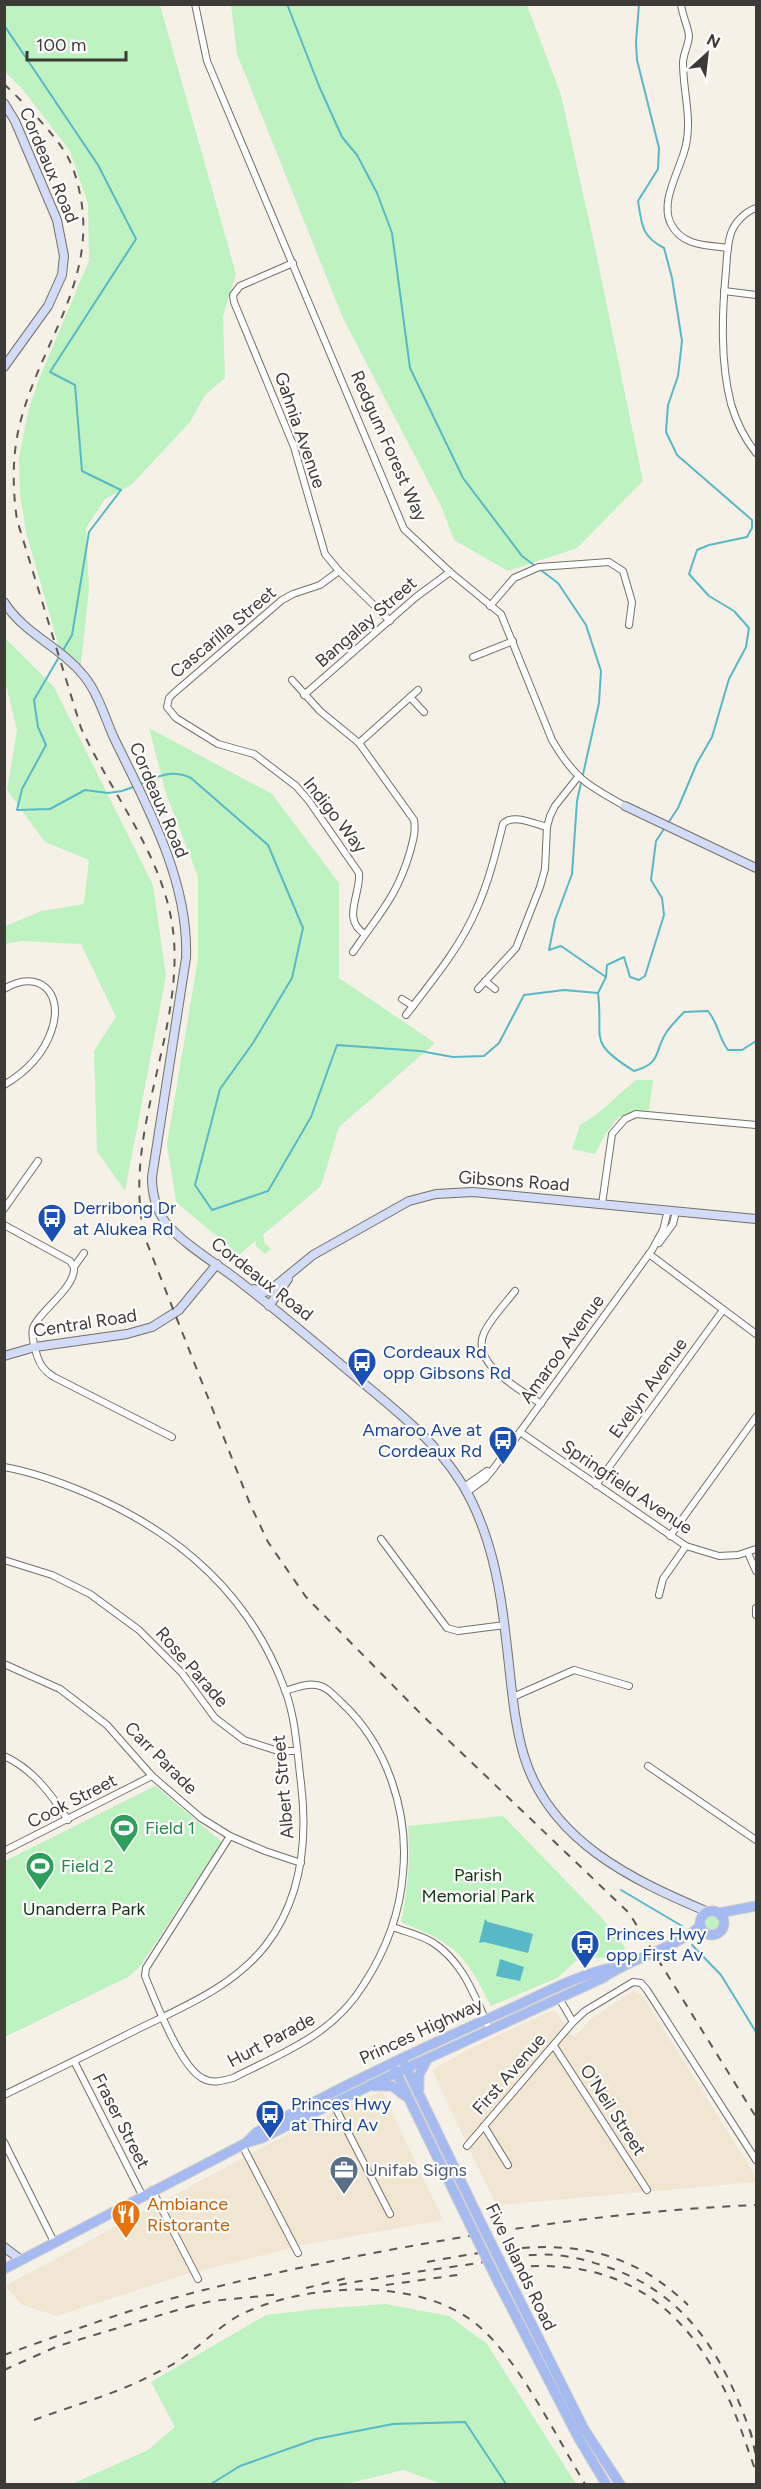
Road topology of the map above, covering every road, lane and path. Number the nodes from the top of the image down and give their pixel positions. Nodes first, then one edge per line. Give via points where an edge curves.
1 (195, 4) edge
2 (681, 4) edge
3 (4, 103) edge
4 (756, 208) edge
5 (728, 248) junction
6 (293, 263) junction
7 (724, 291) junction
8 (756, 295) edge
9 (4, 367) edge
10 (756, 453) edge
11 (339, 571) junction
12 (450, 572) junction
13 (4, 602) edge
14 (490, 606) junction
15 (390, 621) junction
16 (629, 625) dead end
17 (513, 641) junction
18 (473, 657) dead end
19 (292, 680) dead end
20 (418, 690) dead end
21 (304, 695) junction
22 (411, 697) junction
23 (167, 707) joint
24 (424, 712) dead end
25 (359, 743) junction
26 (578, 777) junction
27 (625, 806) joint
28 (547, 827) junction
29 (756, 868) edge
30 (365, 934) junction
31 (353, 952) dead end
32 (485, 981) junction
33 (4, 989) edge
34 (495, 989) dead end
35 (477, 990) dead end
36 (402, 999) dead end
37 (413, 1006) junction
38 (406, 1015) dead end
39 (4, 1085) edge
40 (756, 1125) edge
41 (39, 1161) dead end
42 (602, 1204) junction
43 (4, 1209) edge
44 (672, 1211) junction
45 (756, 1219) edge
46 (4, 1225) edge
47 (650, 1252) junction
48 (84, 1253) dead end
49 (217, 1264) junction
50 (74, 1266) junction
51 (290, 1274) junction
52 (233, 1277) junction
53 (515, 1291) dead end
54 (269, 1306) junction
55 (723, 1310) junction
56 (756, 1334) edge
57 (35, 1347) junction
58 (4, 1356) edge
59 (541, 1404) junction
60 (756, 1417) edge
61 (520, 1432) junction
62 (172, 1437) dead end
63 (4, 1467) edge
64 (597, 1485) junction
65 (466, 1489) junction
66 (670, 1536) junction
67 (381, 1539) dead end
68 (686, 1546) junction
69 (756, 1549) edge
70 (748, 1552) junction
71 (4, 1560) edge
72 (756, 1571) edge
73 (659, 1595) dead end
74 (505, 1625) junction
75 (4, 1664) edge
76 (629, 1686) dead end
77 (285, 1690) junction
78 (513, 1697) junction
79 (297, 1751) junction
80 (4, 1756) edge
81 (648, 1766) dead end
82 (152, 1776) junction
83 (68, 1820) junction
84 (230, 1836) junction
85 (756, 1840) edge
86 (4, 1851) edge
87 (301, 1863) junction
88 (756, 1906) edge
89 (743, 1910) junction
90 (718, 1913) junction
91 (703, 1922) junction
92 (724, 1924) junction
93 (393, 1927) junction
94 (619, 1967) junction
95 (555, 1989) junction
96 (560, 1998) junction
97 (163, 2017) junction
98 (485, 2020) junction
99 (573, 2022) junction
100 (490, 2030) junction
101 (554, 2046) junction
102 (429, 2058) junction
103 (402, 2059) junction
104 (74, 2061) junction
105 (394, 2068) junction
106 (407, 2068) junction
107 (369, 2086) junction
108 (329, 2093) junction
109 (4, 2094) edge
110 (419, 2095) junction
111 (408, 2100) junction
112 (333, 2103) junction
113 (484, 2126) junction
114 (4, 2142) edge
115 (244, 2144) junction
116 (467, 2146) dead end
117 (756, 2160) edge
118 (508, 2165) dead end
119 (152, 2190) junction
120 (647, 2190) dead end
121 (142, 2195) junction
122 (390, 2214) dead end
123 (54, 2242) junction
124 (4, 2247) edge
125 (297, 2253) dead end
126 (21, 2260) junction
127 (4, 2269) edge
128 (198, 2279) dead end
129 (606, 2484) edge
130 (620, 2484) edge

1 - 6 street, Redgum Forest Way via 207,61
2 - 5 street via 689,36 683,62 688,133 668,215 685,239
3 - 9 street, Cordeaux Road via 57,220 64,256 62,275 48,306
4 - 5 street via 736,224
5 - 7 street
6 - 11 street, Gahnia Avenue via 240,286 234,300 294,447 325,554
6 - 12 street, Redgum Forest Way via 404,529
7 - 8 street
7 - 10 street via 727,384 741,429
11 - 15 street, Gahnia Avenue
11 - 23 street, Cascarilla Street via 320,585 282,600 174,693
12 - 14 street, Redgum Forest Way
12 - 15 street, Bangalay Street
13 - 49 street, Cordeaux Road via 22,625 70,663 90,685 171,866 187,943 152,1185 156,1204 167,1224
14 - 16 street via 514,578 539,567 609,562 624,571 632,602
14 - 17 street, Redgum Forest Way via 501,614
15 - 21 street, Bangalay Street
17 - 18 street
17 - 26 street, Redgum Forest Way via 552,740
19 - 21 street
20 - 22 street
21 - 25 street
22 - 24 street
22 - 25 street
23 - 30 street, Indigo Way via 176,718 218,744 254,754 303,793 359,873 352,920
25 - 30 street via 415,826 397,888
26 - 27 street, Redgum Forest Way
26 - 28 street via 555,806
27 - 29 street, Redgum Forest Way
28 - 32 street via 545,869 523,932 516,948
28 - 37 street via 513,818 503,824 477,910 453,952
30 - 31 street
32 - 34 street
32 - 35 street
33 - 39 street via 21,980 30,981 41,984 56,1003 53,1027 39,1055
36 - 37 street
37 - 38 street
40 - 42 street via 636,1114 625,1119 612,1134
41 - 43 street
42 - 44 street, Gibsons Road
42 - 51 street, Gibsons Road via 460,1191 430,1195 387,1211 313,1255
44 - 45 street, Gibsons Road
44 - 47 street, Amaroo Avenue via 673,1224
46 - 50 street
47 - 55 street
47 - 59 street, Amaroo Avenue
48 - 50 street
49 - 52 street, Cordeaux Road
49 - 57 street, Central Road via 179,1310 152,1328
50 - 57 street via 69,1282 33,1326
51 - 52 street, Gibsons Road via 264,1292
51 - 54 street, Gibsons Road
52 - 54 street, Cordeaux Road
53 - 59 street via 484,1334 482,1352 492,1368
54 - 65 street, Cordeaux Road via 416,1428
55 - 56 street
55 - 64 street, Evelyn Avenue
57 - 58 street, Central Road
57 - 62 street via 45,1371
59 - 61 street, Amaroo Avenue
60 - 66 street
61 - 64 street, Springfield Avenue
61 - 65 street, Amaroo Avenue via 495,1465
63 - 77 street, Albert Street via 63,1483 102,1500 184,1548 238,1602
64 - 66 street, Springfield Avenue
65 - 74 street, Cordeaux Road via 490,1547
66 - 68 street, Springfield Avenue
67 - 74 street via 447,1628 458,1631
68 - 70 street, Springfield Avenue via 719,1556
68 - 73 street via 663,1579
69 - 70 street, Springfield Avenue
70 - 72 street
71 - 79 street, Rose Parade via 52,1575 90,1594 139,1630 182,1673 215,1718 244,1740 278,1751
74 - 78 street, Cordeaux Road
75 - 82 street, Carr Parade via 60,1689 107,1725
76 - 78 street via 574,1670
77 - 79 street, Albert Street
77 - 93 street, Hurt Parade via 310,1684 326,1689 361,1724 382,1757 397,1799 404,1852
78 - 91 street, Cordeaux Road via 523,1754 534,1783 552,1812 610,1863 687,1903
79 - 87 street, Albert Street via 304,1828
80 - 83 street via 31,1773
81 - 85 street
82 - 83 street, Cook Street
82 - 84 street, Carr Parade via 201,1818
83 - 86 street, Cook Street
84 - 87 street, Carr Parade
84 - 97 street, Hurt Parade via 146,1968 145,1976
87 - 97 street, Albert Street via 294,1894 264,1947 224,1985
88 - 89 main road
89 - 90 main road
89 - 92 main road
90 - 91 main road
90 - 92 main road
91 - 92 main road via 709,1935 718,1934
91 - 94 main road, Princes Highway via 689,1935
93 - 97 street, Hurt Parade via 363,1986 331,2023 312,2038 233,2078 212,2081 193,2071
93 - 98 street via 429,1941 450,1956 461,1969
94 - 95 main road, Princes Highway via 600,1970
94 - 96 main road, Princes Highway
95 - 96 main road
95 - 98 main road, Princes Highway
96 - 99 street
96 - 100 main road, Princes Highway
97 - 104 street, Albert Street
98 - 100 street
98 - 103 main road, Princes Highway
99 - 101 street, First Avenue
99 - 117 street, First Avenue via 626,1984 641,1983
100 - 102 main road, Princes Highway
101 - 113 street, First Avenue
101 - 120 street, O'Neil Street
102 - 106 main road, Princes Highway
102 - 110 main road via 419,2075
103 - 105 main road, Princes Highway
103 - 106 main road, Five Islands Road
104 - 109 street, Albert Street
104 - 121 street, Fraser Street
105 - 106 main road, Princes Highway
105 - 107 main road, Princes Highway
105 - 108 main road, Princes Highway
105 - 111 main road, Five Islands Road
106 - 110 main road, Five Islands Road
107 - 111 main road via 392,2086
107 - 112 main road, Princes Highway
108 - 112 main road
108 - 115 main road, Princes Highway via 257,2132
110 - 130 main road, Five Islands Road, bridge via 584,2429
111 - 129 main road, Five Islands Road, bridge via 570,2423
112 - 115 main road, Princes Highway
112 - 122 street
113 - 116 street, First Avenue
113 - 118 street
114 - 123 street
115 - 119 main road, Princes Highway
115 - 125 street
119 - 121 main road, Princes Highway
119 - 128 street
121 - 123 main road, Princes Highway
123 - 126 main road, Princes Highway
124 - 126 street
126 - 127 main road, Princes Highway

